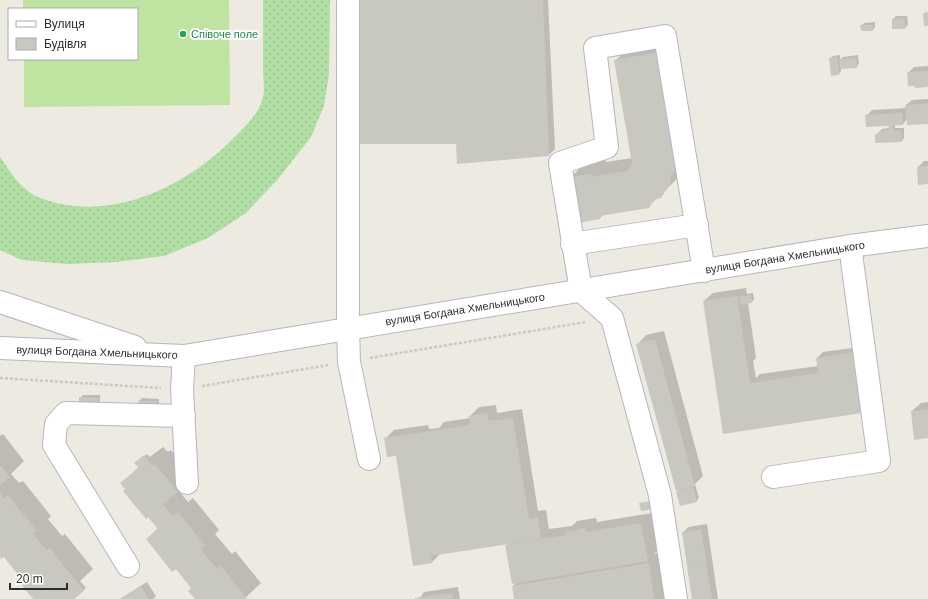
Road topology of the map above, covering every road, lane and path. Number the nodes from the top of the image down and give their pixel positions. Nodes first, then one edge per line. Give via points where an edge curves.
1 (348, 0) edge
2 (697, 225) junction
3 (928, 236) edge
4 (572, 244) junction
5 (850, 246) junction
6 (704, 271) junction
7 (581, 291) junction
8 (0, 302) edge
9 (612, 318) junction
10 (348, 328) junction
11 (0, 348) edge
12 (161, 355) junction
13 (184, 356) junction
14 (350, 362) junction
15 (0, 378) edge
16 (182, 390) junction
17 (184, 416) junction
18 (368, 459) dead end
19 (773, 477) dead end
20 (187, 483) dead end
21 (128, 566) dead end
22 (676, 599) edge

1 - 10 street
2 - 4 street
2 - 4 street via 665,36 595,48 607,147 560,163
2 - 6 street
3 - 5 street, вулиця Богдана Хмельницького
4 - 7 street
5 - 6 street, вулиця Богдана Хмельницького
5 - 19 street via 879,461
6 - 7 street, вулиця Богдана Хмельницького
7 - 9 street
7 - 10 street, вулиця Богдана Хмельницького
8 - 12 street
9 - 14 path
9 - 22 street via 660,495
10 - 13 street, вулиця Богдана Хмельницького
10 - 14 street
11 - 12 street, вулиця Богдана Хмельницького
12 - 13 street, вулиця Богдана Хмельницького
13 - 16 street
14 - 16 path
14 - 18 street
15 - 16 path
16 - 17 street
17 - 20 street
17 - 21 street via 66,413 56,424 54,445

